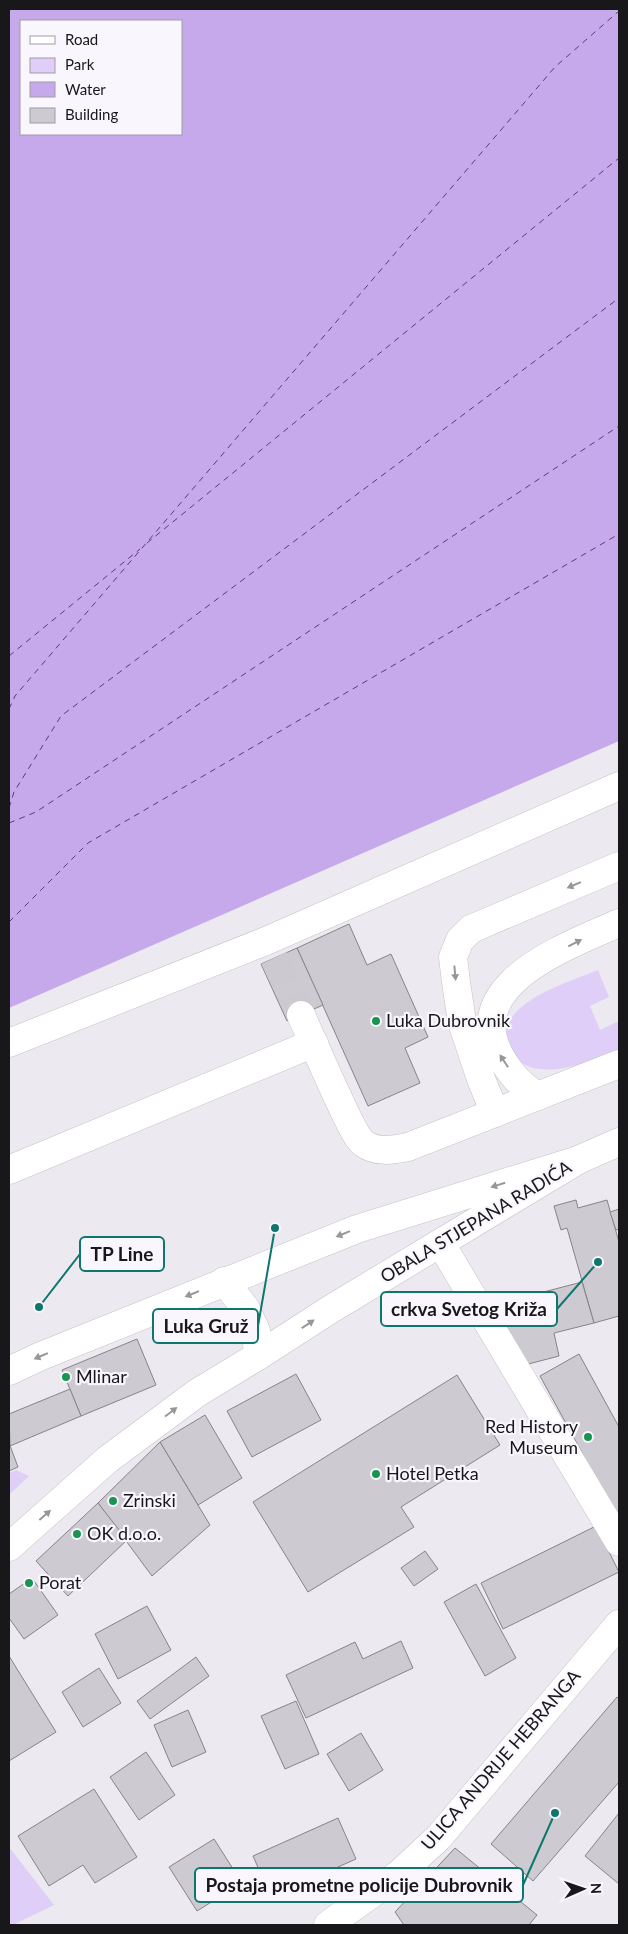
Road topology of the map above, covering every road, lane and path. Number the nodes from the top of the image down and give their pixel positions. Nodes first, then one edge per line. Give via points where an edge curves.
1 (619, 786) edge
2 (619, 866) edge
3 (619, 923) edge
4 (301, 1015) tunnel mouth
5 (9, 1043) edge
6 (314, 1043) junction
7 (619, 1064) edge
8 (537, 1096) junction
9 (495, 1113) junction
10 (619, 1142) edge
11 (578, 1160) junction
12 (9, 1170) edge
13 (441, 1244) junction
14 (224, 1281) junction
15 (258, 1356) junction
16 (9, 1371) edge
17 (619, 1542) edge
18 (9, 1547) edge
19 (619, 1624) edge
20 (328, 1925) edge

1 - 5 main road via 270,950
2 -> 9 main road via 471,929 460,940 453,956 462,1022
8 -> 3 main road via 514,1077 497,1049 490,1024 495,1005 509,985 529,967
4 - 6 main road
6 - 9 main road via 358,1138 376,1150 408,1147
6 - 12 main road
7 - 8 main road
8 - 9 main road
10 - 11 main road
11 - 13 main road, OBALA STJEPANA RADIĆA
11 -> 14 main road, OBALA STJEPANA RADIĆA via 357,1229
15 -> 13 main road, OBALA STJEPANA RADIĆA
13 - 17 main road
14 - 15 main road via 246,1309 256,1331
14 -> 16 main road, OBALA STJEPANA RADIĆA
18 -> 15 main road, OBALA STJEPANA RADIĆA via 107,1460 197,1392
19 - 20 main road, ULICA ANDRIJE HEBRANGA via 439,1837 398,1875

